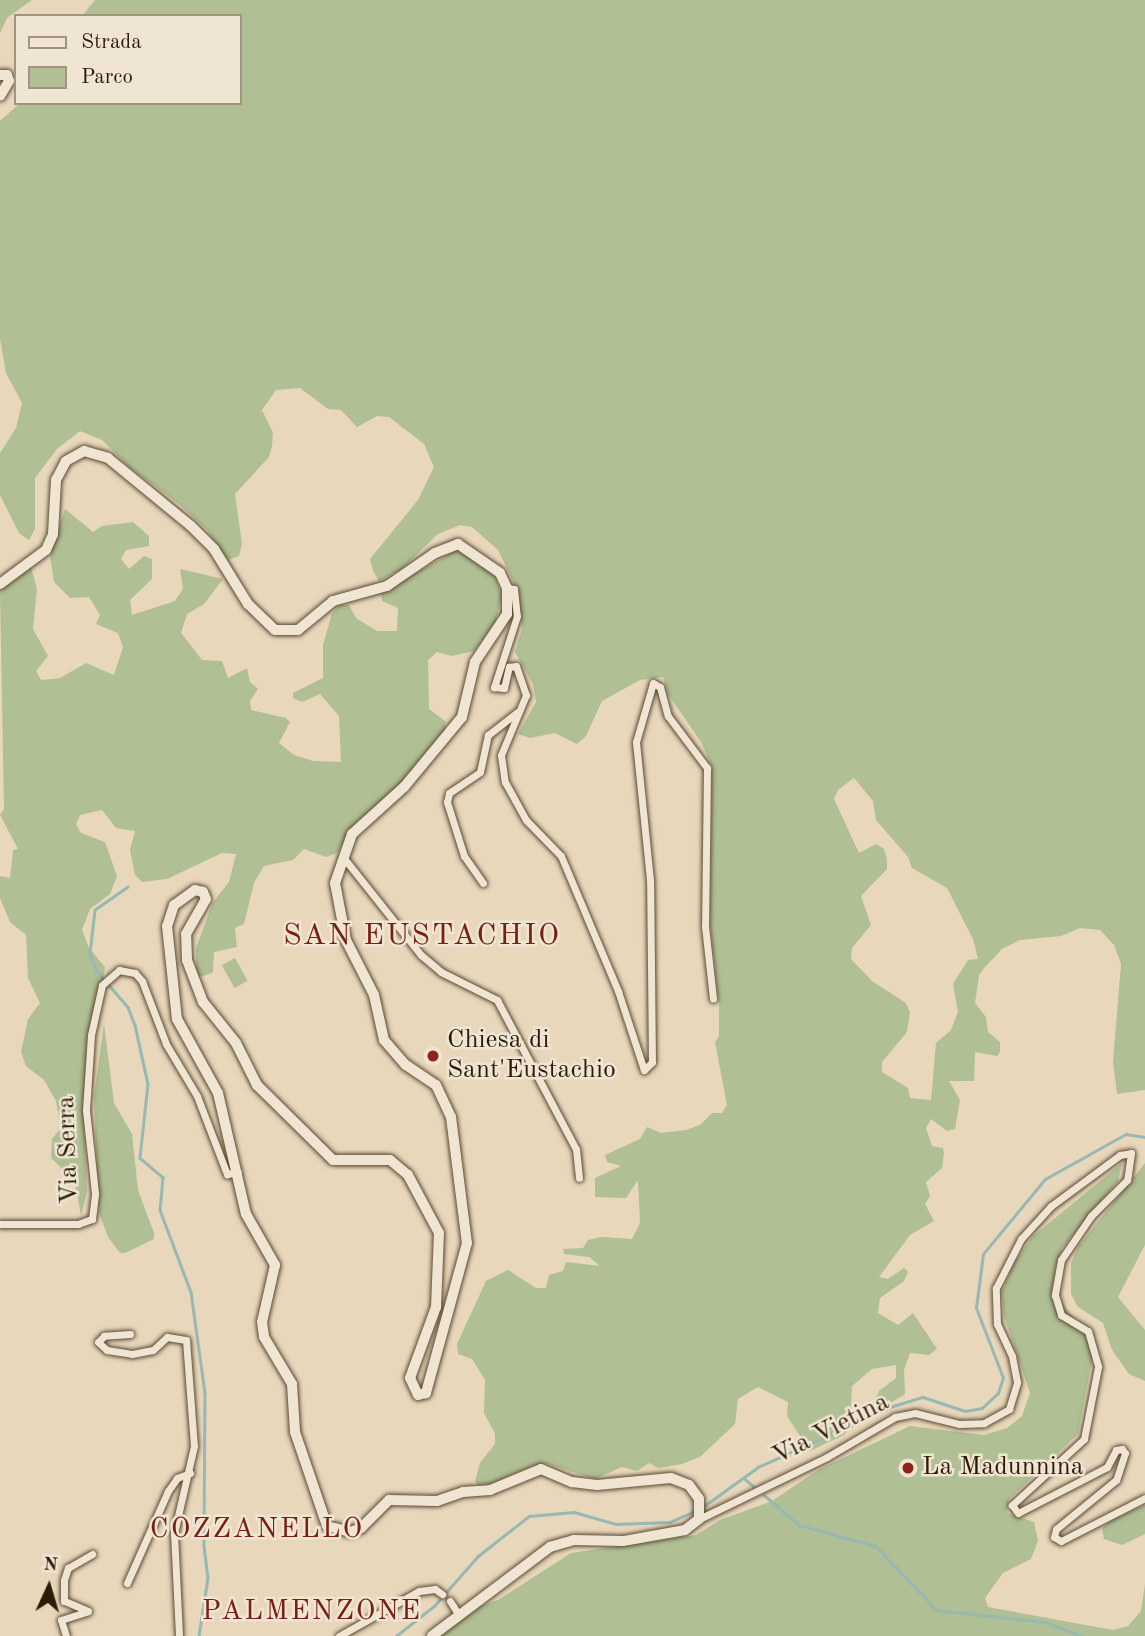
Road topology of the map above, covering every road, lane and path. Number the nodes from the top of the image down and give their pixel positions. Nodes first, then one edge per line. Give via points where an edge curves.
1 (0, 75) edge
2 (0, 96) edge
3 (0, 584) edge
4 (507, 588) junction
5 (521, 710) junction
6 (343, 856) junction
7 (483, 883) dead end
8 (713, 999) dead end
9 (238, 1172) junction
10 (579, 1178) dead end
11 (0, 1224) edge
12 (130, 1334) dead end
13 (190, 1473) junction
14 (1145, 1498) edge
15 (700, 1517) junction
16 (92, 1554) dead end
17 (127, 1583) dead end
18 (442, 1594) dead end
19 (450, 1601) dead end
20 (458, 1614) junction
21 (66, 1636) edge
22 (179, 1636) edge
23 (339, 1636) edge
24 (432, 1636) edge

1 - 2 street via 7,75 9,81
3 - 4 street via 46,550 53,534 56,480 66,461 84,451 108,458 191,526 214,549 248,604 275,630 298,630 326,605 387,586 435,553 458,544 500,573
4 - 5 street via 514,589 517,616 494,687 503,688 509,667 516,666 526,695
4 - 6 street via 507,614 475,662 462,717 404,787 357,828
5 - 7 street via 488,735 480,772 449,793 448,816 464,856
5 - 8 street via 501,755 505,782 526,820 561,856 648,1070 652,1062 650,880 636,742 648,690 653,683 660,687 668,716 708,768 705,926
6 - 9 street via 335,883 337,906 351,956 374,995 384,1040 406,1065 436,1085 452,1117 467,1243 426,1393 418,1395 410,1378 436,1307 436,1225 402,1167 390,1160 333,1160 320,1153 257,1085 236,1043 204,1002 187,960 186,934 206,899 204,892 195,890 174,905 167,926 174,1001 177,1019 218,1093
6 - 10 street via 421,955 441,972 497,1000 576,1149
9 - 11 street, Via Serra via 227,1174 197,1096 166,1044 142,981 129,970 111,974 102,985 91,1035 86,1110 95,1193 92,1219 78,1224
9 - 15 street via 246,1214 275,1265 262,1322 264,1337 292,1384 295,1432 327,1526 351,1532 389,1500 438,1501 463,1492 490,1490 541,1469 572,1482 597,1485 671,1478 689,1485 699,1499
12 - 13 street via 104,1336 97,1342 107,1350 132,1354 153,1350 167,1337 186,1340 194,1446
13 - 17 street via 177,1478 168,1491
13 - 22 street via 174,1533
14 - 15 street, Via Vietina via 1062,1541 1054,1537 1056,1529 1116,1480 1125,1453 1122,1449 1116,1450 1107,1467 1018,1513 1012,1505 1084,1438 1098,1367 1088,1331 1061,1315 1055,1295 1060,1260 1091,1216 1127,1180 1131,1153 1120,1155 1051,1206 1021,1238 996,1287 997,1325 1012,1356 1017,1382 1009,1409 984,1423 959,1424 915,1413 895,1417 827,1457
15 - 20 street via 685,1531 550,1547
16 - 21 street via 68,1568 64,1580 64,1601 88,1611 61,1620
18 - 23 street via 435,1589 419,1591 362,1619
19 - 20 street
20 - 24 street

